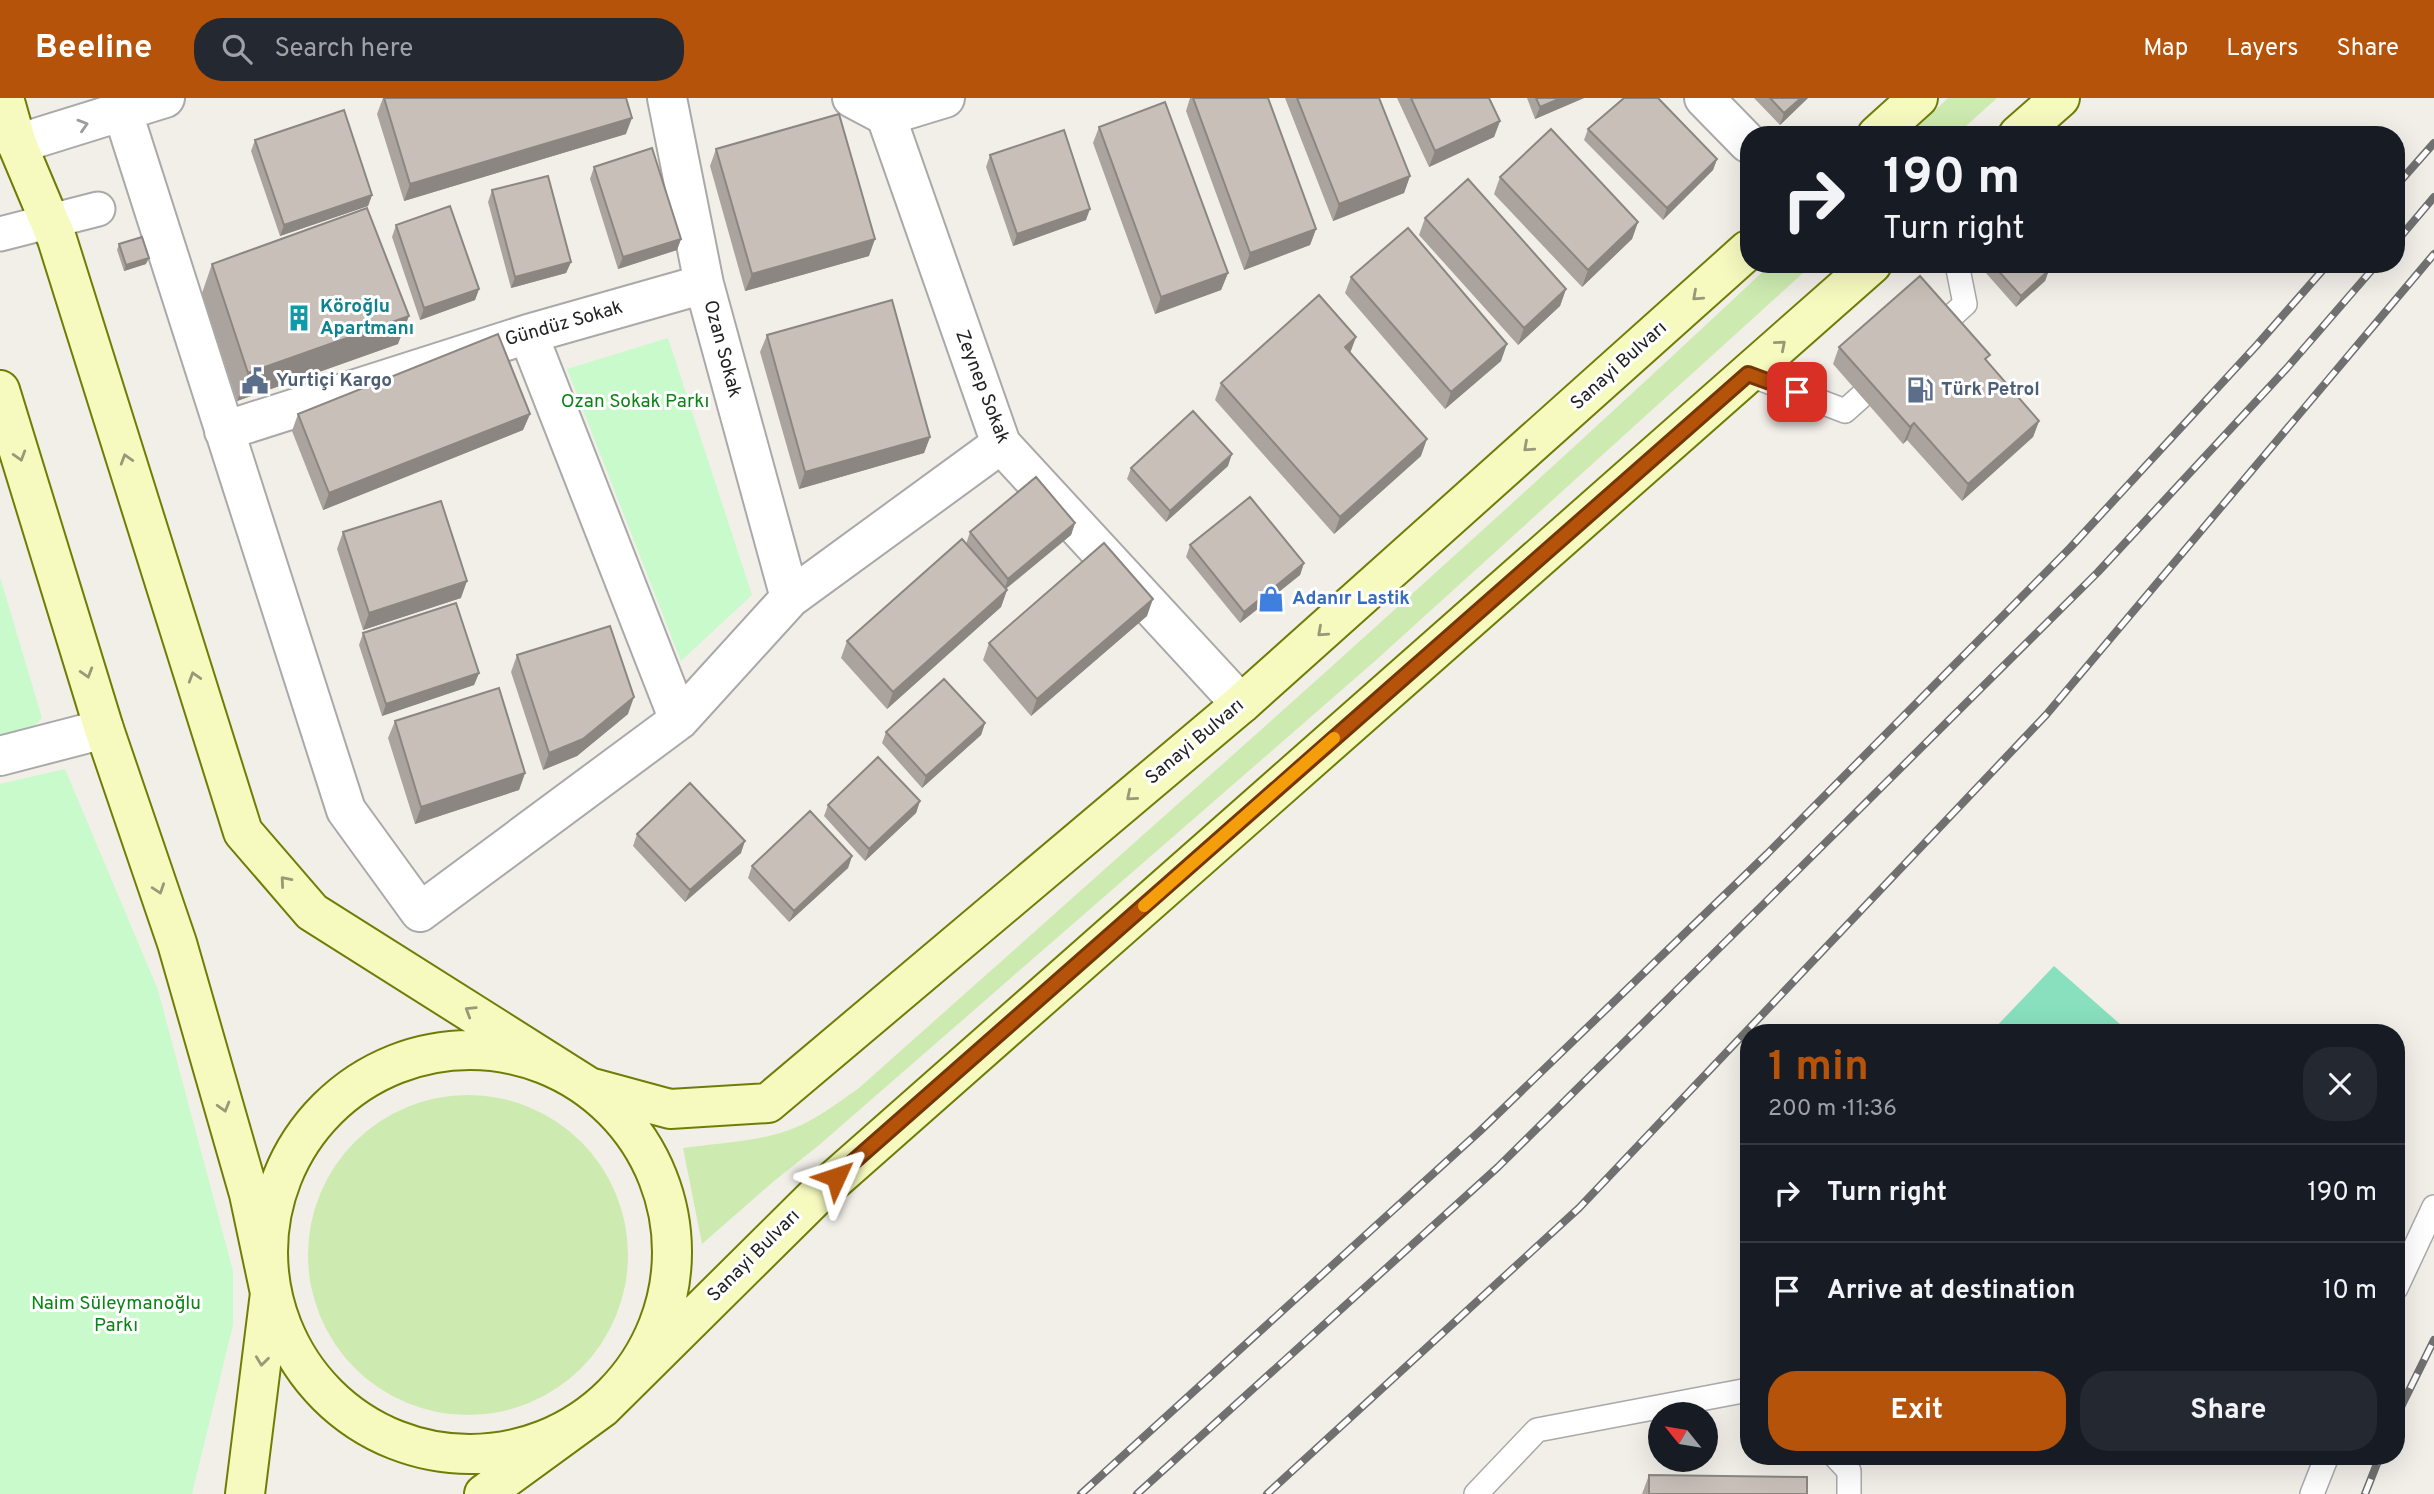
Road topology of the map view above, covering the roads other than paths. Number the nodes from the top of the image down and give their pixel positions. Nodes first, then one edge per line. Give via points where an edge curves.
1 (4, 98) edge
2 (165, 98) edge
3 (667, 98) edge
4 (852, 98) edge
5 (945, 98) edge
6 (1704, 98) edge
7 (1918, 98) edge
8 (2060, 98) edge
9 (123, 113) junction
10 (886, 116) junction
11 (1887, 126) edge
12 (2028, 126) edge
13 (1740, 135) edge
14 (17, 144) junction
15 (98, 209) dead end
16 (51, 222) junction
17 (0, 234) edge
18 (1740, 257) edge
19 (1862, 273) edge
20 (1958, 273) edge
21 (704, 284) junction
22 (528, 334) junction
23 (1915, 349) edge
24 (1895, 366) edge
25 (1748, 374) junction
26 (0, 390) edge
27 (224, 431) junction
28 (1001, 444) junction
29 (790, 597) junction
30 (1241, 704) junction
31 (679, 720) junction
32 (104, 729) junction
33 (0, 756) edge
34 (589, 1087) junction
35 (2434, 1207) edge
36 (2405, 1269) edge
37 (270, 1293) junction
38 (1740, 1392) edge
39 (602, 1408) junction
40 (1843, 1465) edge
41 (2323, 1465) edge
42 (245, 1494) edge
43 (484, 1494) edge
44 (1476, 1494) edge
45 (1849, 1494) edge
46 (2312, 1494) edge

1 - 14 main road
2 - 9 street
3 - 21 street, Ozan Sokak
4 - 10 street
5 - 10 street
6 - 13 street
7 - 11 main road
8 - 12 main road
14 -> 9 street
9 - 27 street
10 - 28 street, Zeynep Sokak
14 - 16 main road
15 - 16 street
16 - 17 street
34 -> 16 main road via 312,912 243,832
18 -> 30 main road, Sanayi Bulvarı
25 -> 19 main road, Sanayi Bulvarı
20 - 23 lane via 1965,304
21 - 22 street, Gündüz Sokak
21 - 29 street, Ozan Sokak
22 - 27 street, Gündüz Sokak
22 - 31 street
24 - 25 lane via 1845,411
25 - 39 main road, Sanayi Bulvarı via 816,1196
26 -> 32 main road
27 - 31 street via 346,810 420,912
28 - 29 street
28 - 30 street, Zeynep Sokak
29 - 31 street
30 -> 34 main road, Sanayi Bulvarı via 768,1103 670,1109
32 - 33 street
32 -> 37 main road via 177,943 249,1194
34 - 37 main road via 527,1057 458,1049 391,1065 332,1102 290,1157 268,1223
34 - 39 main road via 633,1130 662,1184 673,1244 666,1305 642,1361
35 - 36 lane
37 - 39 main road via 295,1359 341,1411 403,1445 472,1457 541,1443
37 -> 42 main road
38 - 44 lane via 1537,1430
39 - 43 main road, Sanayi Bulvarı
40 - 45 lane via 1849,1471
41 - 46 lane

